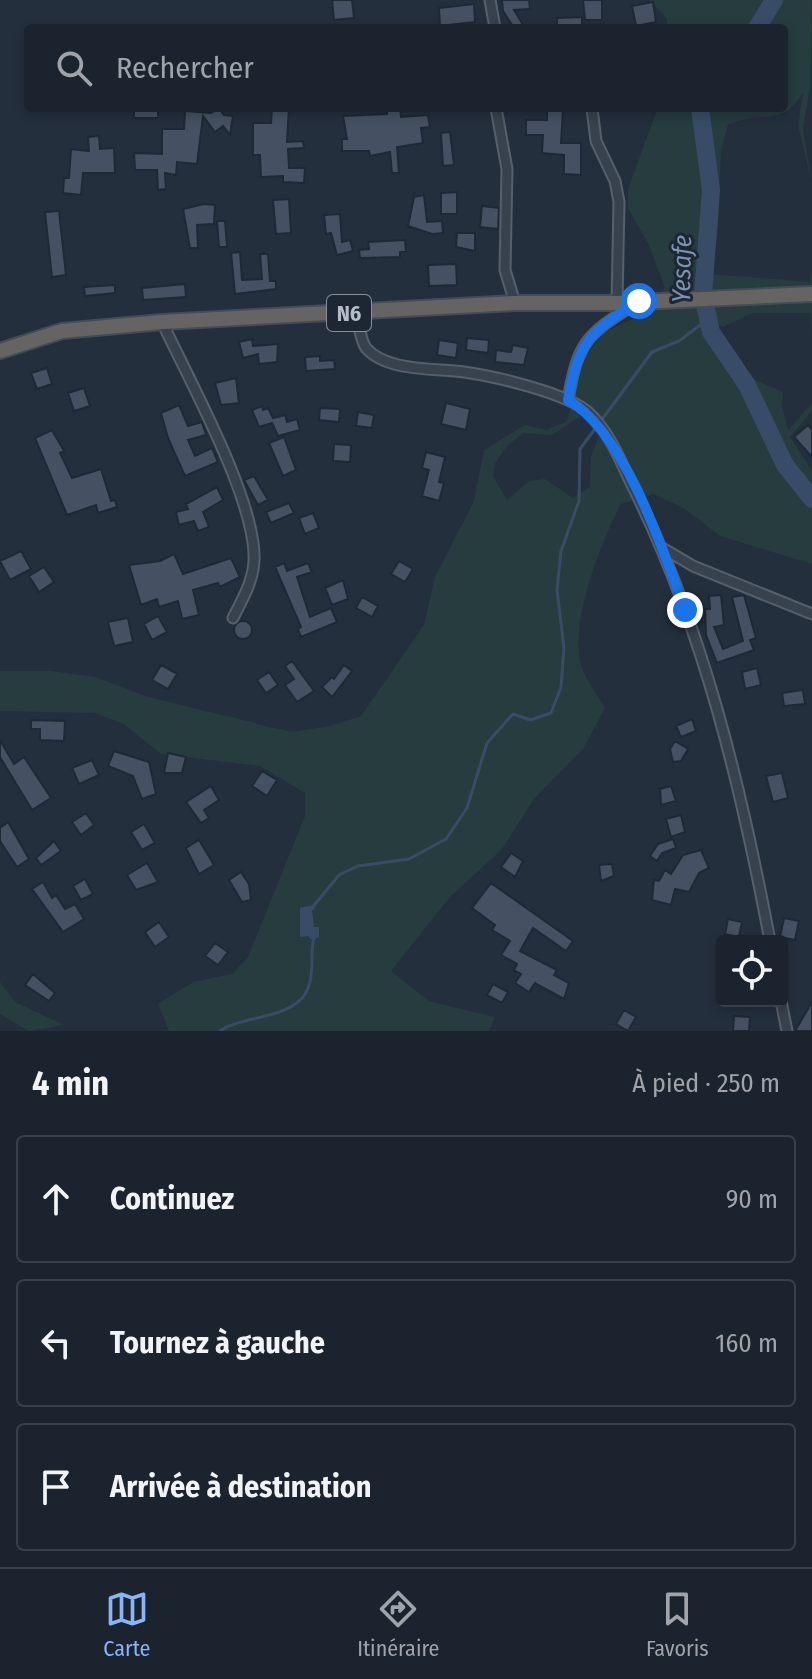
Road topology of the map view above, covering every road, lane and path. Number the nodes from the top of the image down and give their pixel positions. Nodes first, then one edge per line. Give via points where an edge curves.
1 (490, 0) edge
2 (494, 24) edge
3 (497, 112) edge
4 (592, 112) edge
5 (812, 294) edge
6 (639, 301) junction
7 (515, 303) junction
8 (617, 303) junction
9 (356, 313) junction
10 (162, 322) junction
11 (0, 351) edge
12 (568, 400) junction
13 (661, 547) junction
14 (812, 614) edge
15 (233, 618) dead end
16 (769, 935) edge
17 (782, 1007) edge
18 (787, 1031) edge

1 - 2 street
3 - 7 street via 507,169 505,270
4 - 8 street via 596,141 619,202
5 - 6 highway, N6
6 - 8 highway, N6
6 - 12 street via 586,339
7 - 8 highway, N6
7 - 9 highway, N6
9 - 10 highway, N6
9 - 12 street via 364,346 376,356 467,372
10 - 11 highway, N6 via 62,331
10 - 15 street via 241,496 253,540 252,578
12 - 13 street via 587,411 606,433
13 - 14 street via 693,566
13 - 16 street via 726,741
17 - 18 street

